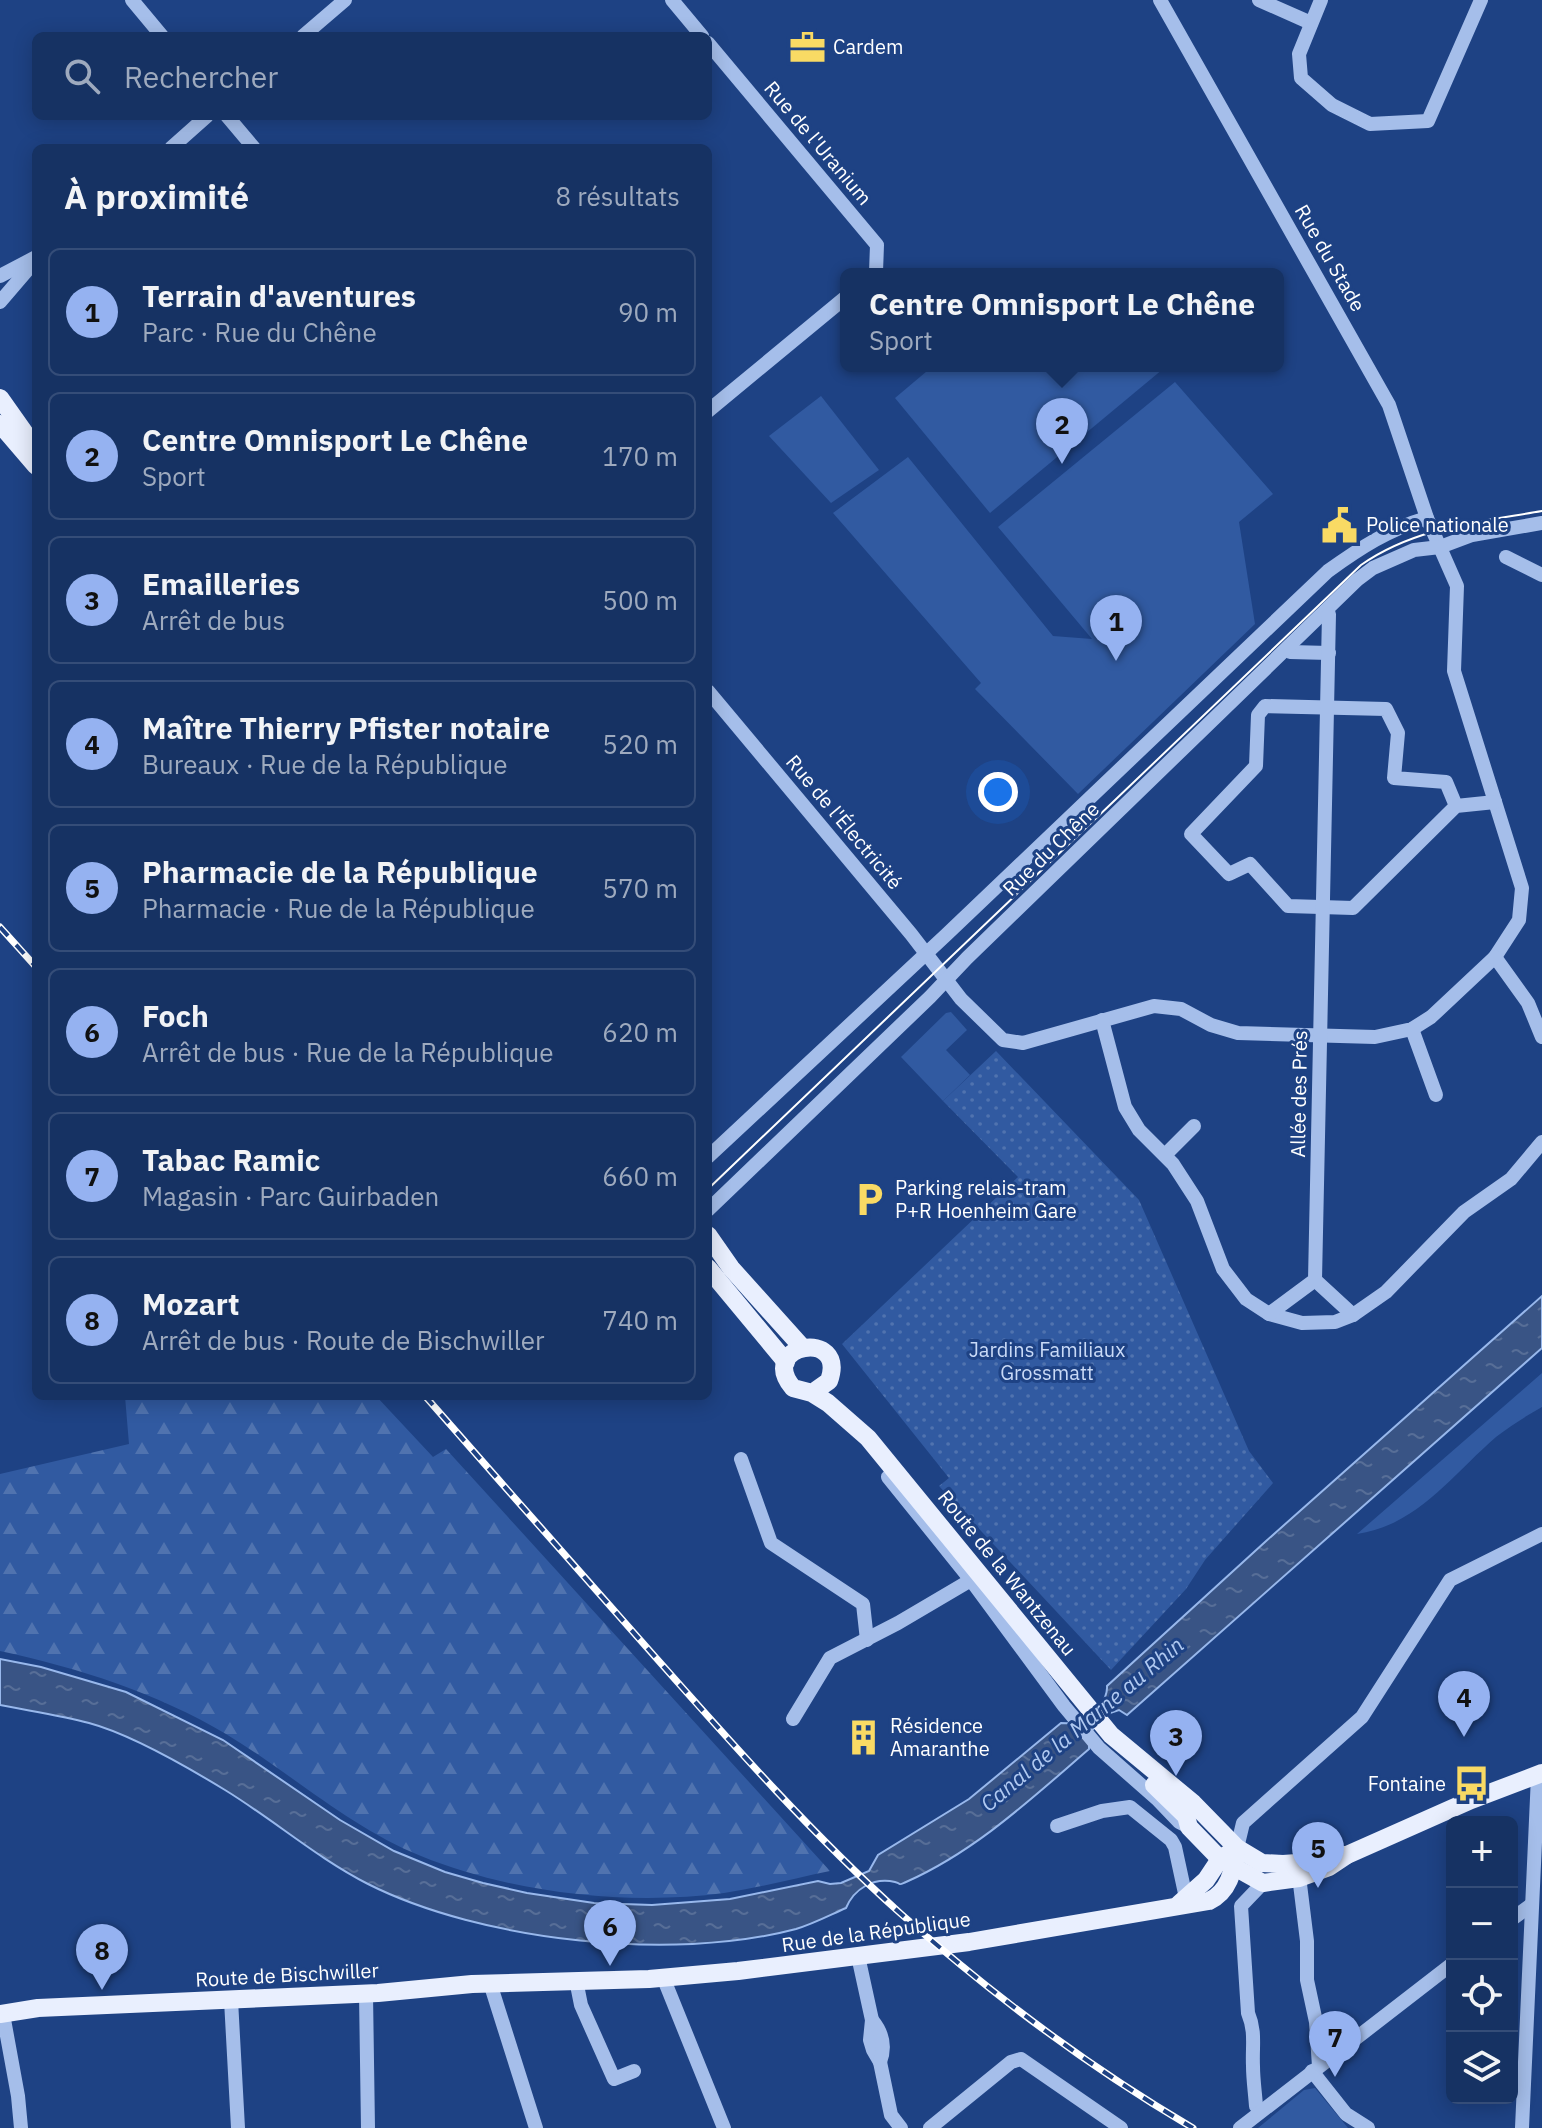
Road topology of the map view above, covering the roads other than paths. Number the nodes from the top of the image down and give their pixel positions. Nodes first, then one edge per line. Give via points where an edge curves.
1 (132, 0) edge
2 (345, 0) edge
3 (672, 0) edge
4 (1160, 0) edge
5 (1259, 0) edge
6 (1321, 0) edge
7 (1481, 0) edge
8 (1311, 23) junction
9 (159, 32) edge
10 (308, 32) edge
11 (699, 32) edge
12 (712, 48) edge
13 (202, 120) edge
14 (230, 120) edge
15 (176, 144) edge
16 (251, 144) edge
17 (32, 260) edge
18 (32, 263) edge
19 (876, 268) edge
20 (0, 276) edge
21 (0, 302) edge
22 (840, 302) edge
23 (0, 398) edge
24 (712, 408) edge
25 (0, 424) edge
26 (32, 443) edge
27 (32, 461) edge
28 (1427, 518) junction
29 (1542, 523) edge
30 (1440, 547) junction
31 (1506, 557) dead end
32 (1542, 575) edge
33 (1329, 614) dead end
34 (1290, 652) dead end
35 (1329, 653) junction
36 (712, 696) edge
37 (1327, 707) junction
38 (1495, 802) junction
39 (1456, 806) junction
40 (1323, 908) junction
41 (925, 953) junction
42 (1495, 957) junction
43 (947, 980) junction
44 (1102, 1020) junction
45 (1412, 1029) junction
46 (1320, 1035) junction
47 (1542, 1037) edge
48 (1436, 1095) dead end
49 (1194, 1126) dead end
50 (1542, 1142) edge
51 (712, 1153) edge
52 (1165, 1155) junction
53 (712, 1206) edge
54 (712, 1241) edge
55 (712, 1273) edge
56 (1315, 1280) junction
57 (1269, 1314) junction
58 (1353, 1315) junction
59 (802, 1347) junction
60 (786, 1362) junction
61 (829, 1381) junction
62 (812, 1393) junction
63 (868, 1438) junction
64 (741, 1459) dead end
65 (1542, 1534) edge
66 (971, 1580) junction
67 (867, 1640) junction
68 (1071, 1700) junction
69 (793, 1719) dead end
70 (1109, 1741) junction
71 (1541, 1775) edge
72 (1057, 1826) dead end
73 (1230, 1858) junction
74 (1298, 1871) junction
75 (1263, 1883) junction
76 (1183, 1901) junction
77 (1535, 1903) edge
78 (1518, 1915) edge
79 (858, 1956) junction
80 (1446, 1969) edge
81 (663, 1977) junction
82 (576, 1980) junction
83 (490, 1983) junction
84 (366, 1994) junction
85 (231, 2000) junction
86 (1, 2014) edge
87 (1316, 2068) junction
88 (634, 2071) dead end
89 (1260, 2111) junction
90 (369, 2125) edge
91 (1113, 2126) edge
92 (21, 2128) edge
93 (238, 2128) edge
94 (536, 2128) edge
95 (724, 2128) edge
96 (901, 2128) edge
97 (930, 2128) edge
98 (1240, 2128) edge
99 (1368, 2128) edge
100 (1522, 2128) edge

1 - 9 street
2 - 10 street
3 - 11 street
4 - 28 street, Rue du Stade via 1389,405
5 - 8 street
6 - 8 street
7 - 8 street via 1428,121 1370,124 1317,94 1301,78 1299,54
12 - 19 street, Rue de l'Uranium via 877,245
13 - 15 street
14 - 16 street
17 - 20 street
18 - 21 street
22 - 24 street
23 - 26 main road
25 - 27 main road
28 - 30 street, Rue du Stade
28 - 41 street, Rue du Chêne via 1370,541 1328,571
29 - 30 street, Rue du Chêne via 1472,535
30 - 38 street, Rue du Stade via 1457,586 1454,671
30 - 43 street, Rue du Chêne via 1392,558 1357,580
31 - 32 street
33 - 35 street, Allée des Prés
34 - 35 street
35 - 37 street, Allée des Prés
36 - 41 street, Rue de l'Électricité
37 - 39 street via 1386,709 1398,733 1394,778 1446,782
37 - 40 street, Allée des Prés
37 - 40 street via 1265,706 1258,715 1256,766 1191,834 1229,874 1250,864 1288,906
38 - 39 street
38 - 42 street, Rue du Stade via 1522,888 1519,920
39 - 40 street via 1353,908
40 - 46 street, Allée des Prés
41 - 43 street, Rue de l'Électricité
41 - 51 street, Rue du Chêne
42 - 45 street, Rue du Stade
42 - 47 street via 1528,1003
43 - 44 street, Rue de l'Électricité via 1003,1040 1023,1043
43 - 53 street, Rue du Chêne
44 - 46 street, Rue de l'Électricité via 1154,1006 1181,1009 1238,1033
44 - 52 street via 1125,1107
45 - 46 street, Rue de l'Électricité via 1375,1037
45 - 48 street
46 - 56 street, Allée des Prés
49 - 52 street
50 - 58 street via 1511,1179 1464,1212 1386,1292
52 - 57 street via 1197,1201 1223,1269 1246,1299
54 - 59 main road, Route de la Wantzenau
55 - 60 main road, Route de la Wantzenau
56 - 57 street
56 - 58 street
57 - 58 street via 1302,1323 1335,1322
59 - 60 main road
59 - 61 main road, Route de la Wantzenau via 825,1353 831,1366
60 - 62 main road, Route de la Wantzenau via 793,1388
61 - 62 main road
61 - 63 main road, Route de la Wantzenau
62 - 63 main road, Route de la Wantzenau
63 - 66 street, Route de la Wantzenau via 876,1461
63 - 68 main road, Route de la Wantzenau
64 - 67 street via 771,1543 863,1604
65 - 73 street via 1450,1580 1362,1717 1243,1823
66 - 67 street
66 - 68 street, Route de la Wantzenau
67 - 69 street via 830,1658
68 - 70 main road, Route de la Wantzenau
70 - 73 main road, Route de la Wantzenau via 1186,1816 1189,1827
70 - 73 main road, Route de la Wantzenau via 1193,1803
71 - 74 main road via 1347,1855 1326,1855
71 - 77 street
72 - 76 street via 1130,1807 1175,1847
73 - 74 main road
73 - 75 main road
73 - 76 main road
74 - 75 main road
74 - 87 street via 1316,2022
75 - 89 street via 1241,1906
76 - 79 main road, Rue de la République via 996,1938
77 - 78 street
77 - 100 street
79 - 81 main road, Rue de la République
79 - 96 street via 883,2045 880,2062 891,2115
80 - 87 street
81 - 82 main road, Rue de la République
81 - 95 street
82 - 83 main road, Route de Bischwiller
82 - 88 street via 581,2005 614,2079
83 - 84 main road, Route de Bischwiller
83 - 94 street
84 - 85 main road, Route de Bischwiller
84 - 90 street
85 - 86 main road, Route de Bischwiller
85 - 93 street
86 - 92 street
87 - 89 street
87 - 99 street via 1346,2114
89 - 98 street
91 - 97 street via 1021,2059

